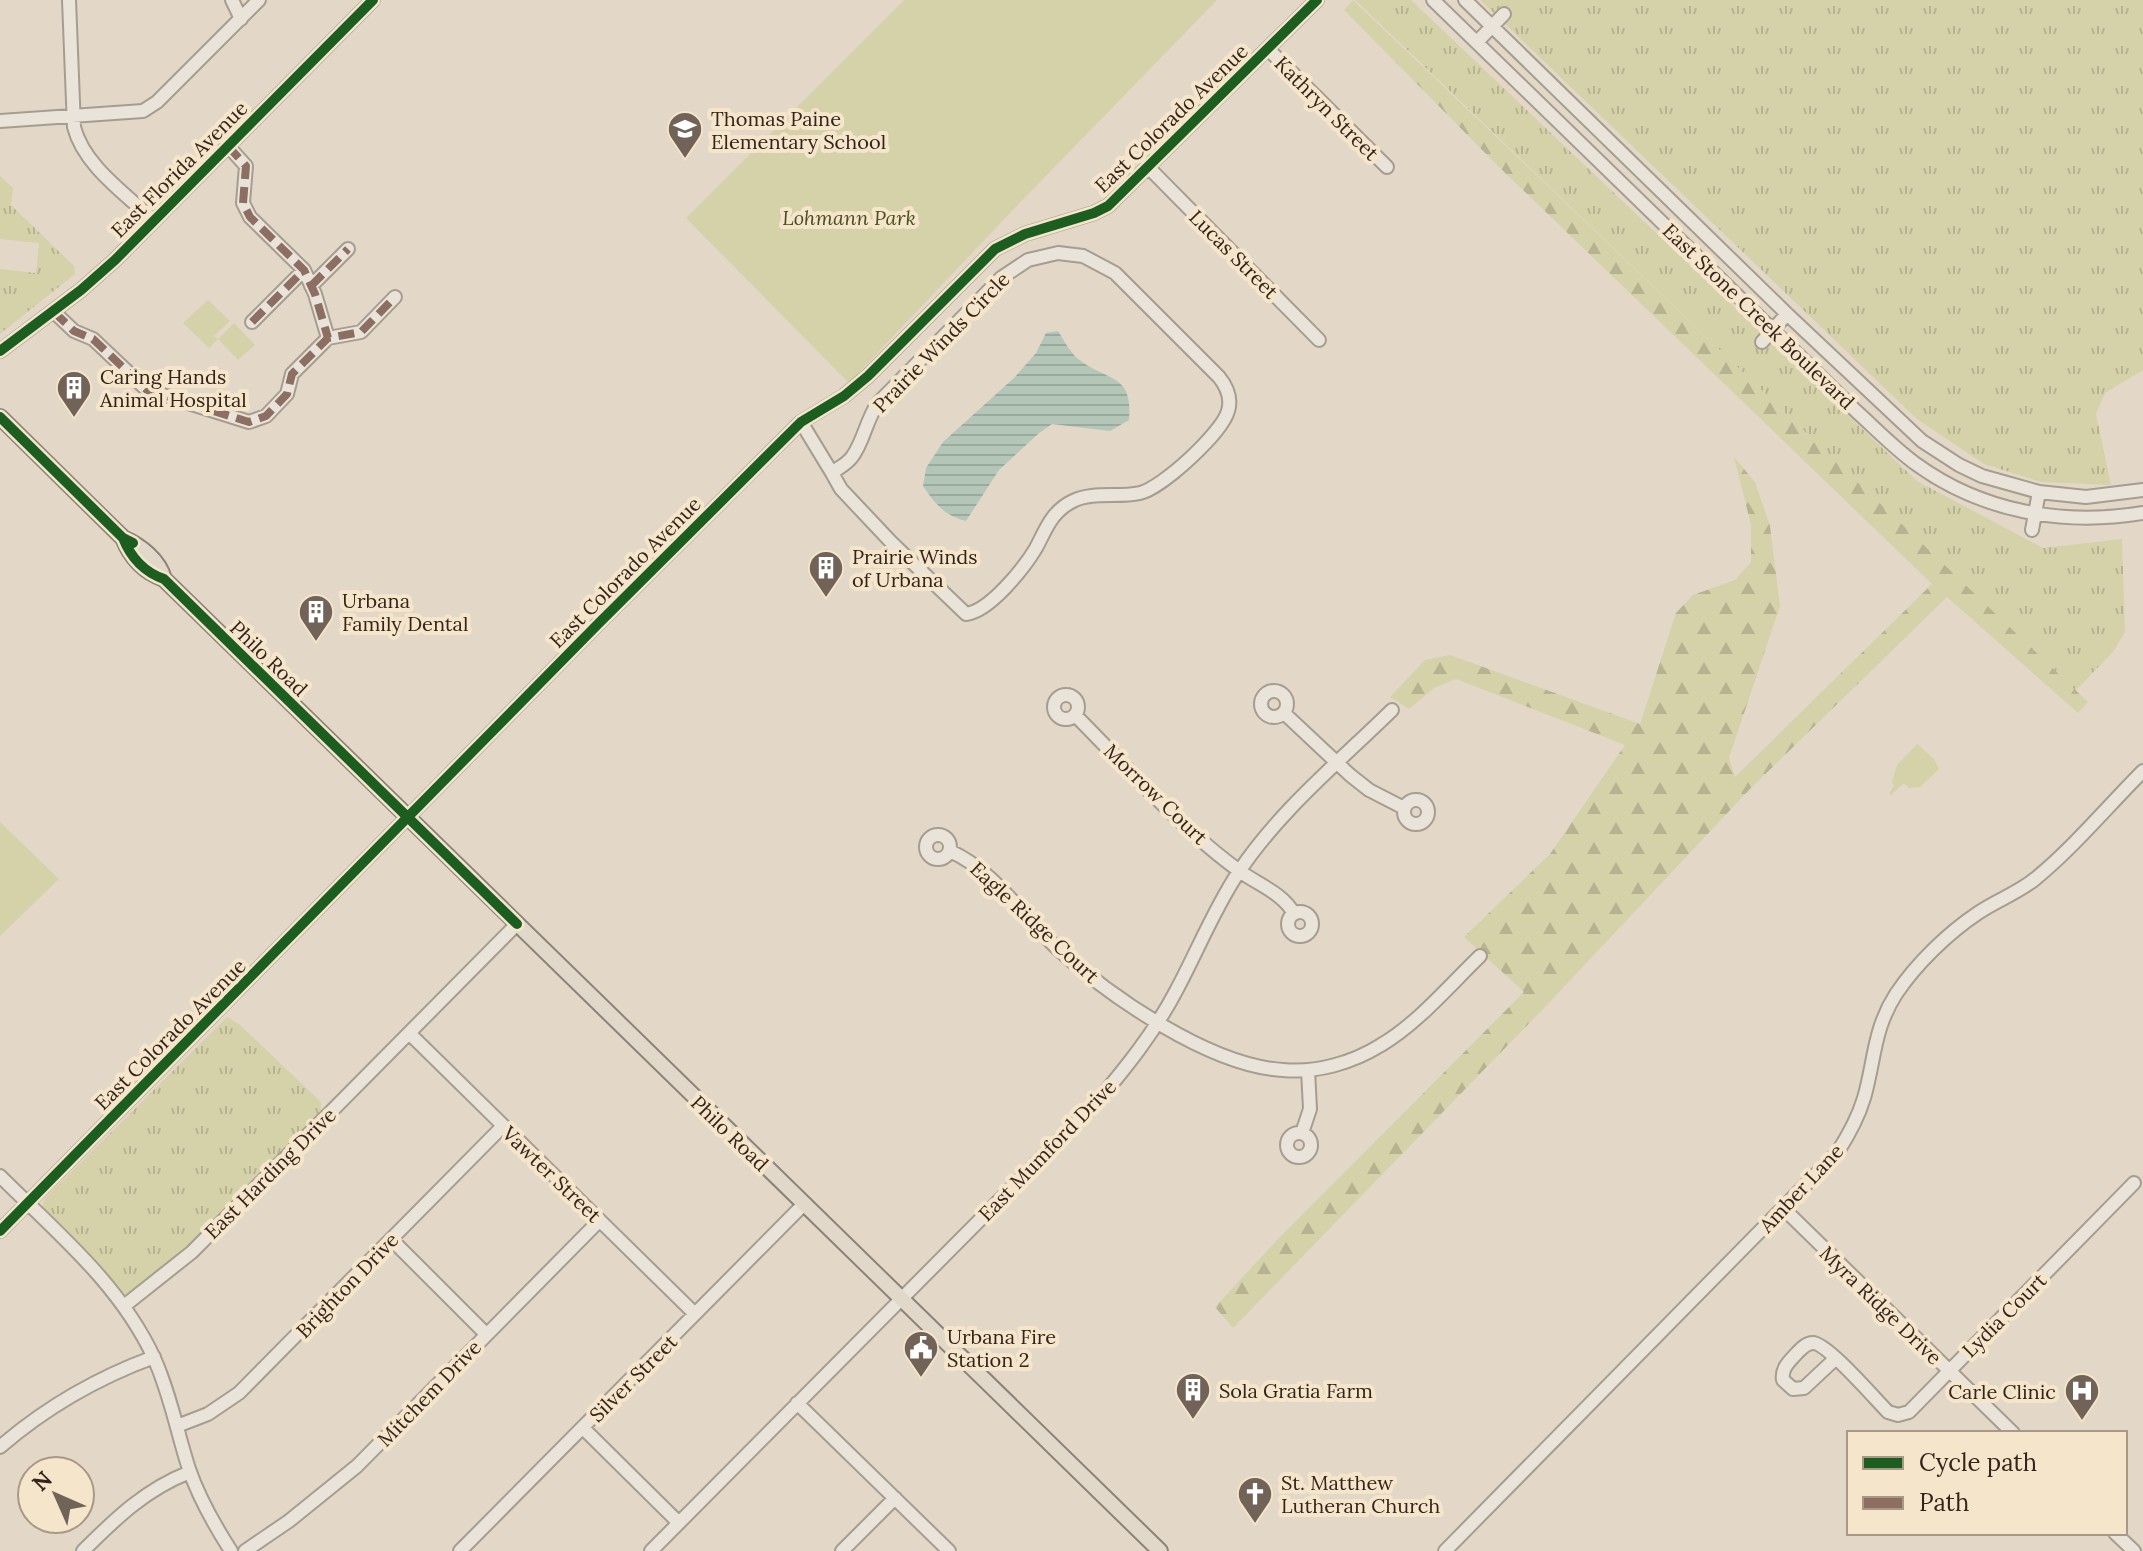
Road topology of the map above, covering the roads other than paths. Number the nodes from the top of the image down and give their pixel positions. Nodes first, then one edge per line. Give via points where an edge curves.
1 (69, 0) edge
2 (232, 0) edge
3 (259, 0) edge
4 (373, 0) edge
5 (1317, 0) edge
6 (1433, 0) edge
7 (1465, 0) edge
8 (1504, 14) dead end
9 (241, 19) junction
10 (1493, 26) junction
11 (1477, 42) junction
12 (1268, 49) junction
13 (74, 117) junction
14 (0, 121) edge
15 (228, 146) junction
16 (1387, 167) dead end
17 (1149, 168) junction
18 (153, 220) junction
19 (348, 249) dead end
20 (304, 270) junction
21 (311, 286) junction
22 (395, 297) dead end
23 (54, 312) junction
24 (1787, 314) junction
25 (252, 322) dead end
26 (1773, 329) junction
27 (328, 338) junction
28 (1319, 340) dead end
29 (1762, 342) dead end
30 (0, 351) edge
31 (0, 417) edge
32 (801, 422) junction
33 (832, 473) junction
34 (2143, 490) edge
35 (2039, 492) junction
36 (2143, 513) edge
37 (2035, 515) junction
38 (2032, 530) dead end
39 (1392, 710) dead end
40 (1284, 713) dead end
41 (1075, 715) dead end
42 (1337, 764) junction
43 (2143, 771) edge
44 (1404, 808) dead end
45 (408, 818) junction
46 (950, 851) dead end
47 (1239, 871) junction
48 (1294, 914) dead end
49 (517, 924) junction
50 (1480, 956) dead end
51 (1158, 1023) junction
52 (409, 1033) junction
53 (1308, 1070) junction
54 (503, 1126) junction
55 (1302, 1133) dead end
56 (0, 1176) edge
57 (2134, 1183) dead end
58 (27, 1203) junction
59 (804, 1204) junction
60 (1784, 1209) junction
61 (599, 1221) junction
62 (0, 1231) edge
63 (391, 1239) junction
64 (902, 1297) junction
65 (124, 1306) junction
66 (695, 1314) junction
67 (486, 1334) junction
68 (154, 1357) junction
69 (1835, 1359) dead end
70 (1949, 1371) junction
71 (797, 1403) junction
72 (177, 1426) junction
73 (583, 1428) junction
74 (2011, 1431) edge
75 (0, 1447) edge
76 (190, 1472) junction
77 (895, 1498) junction
78 (679, 1523) junction
79 (2117, 1535) edge
80 (83, 1551) edge
81 (231, 1551) edge
82 (245, 1551) edge
83 (460, 1551) edge
84 (651, 1551) edge
85 (842, 1551) edge
86 (949, 1551) edge
87 (1160, 1551) edge
88 (1445, 1551) edge
89 (2134, 1551) edge

1 - 13 street
2 - 9 street
3 - 9 street
4 - 15 street, East Florida Avenue
5 - 12 street, East Colorado Avenue
6 - 11 street, East Stone Creek Boulevard
7 - 10 street, East Stone Creek Boulevard
8 - 10 street
9 - 13 street via 150,108
10 - 11 street
10 - 24 street, East Stone Creek Boulevard
11 - 26 street, East Stone Creek Boulevard
12 - 16 street, Kathryn Street
12 - 17 street, East Colorado Avenue
13 - 14 street
13 - 18 street via 83,150
15 - 18 street, East Florida Avenue
15 - 20 street via 246,166 243,203 250,217
17 - 28 street, Lucas Street
17 - 32 street, East Colorado Avenue via 1108,206 995,249 868,376
18 - 23 street, East Florida Avenue
19 - 21 street
20 - 21 street
20 - 25 street
21 - 27 street
22 - 27 street via 361,332
23 - 27 street via 74,331 93,339 147,390 249,422 266,416 287,394 292,374
23 - 30 street, East Florida Avenue
24 - 26 street
24 - 35 street, East Stone Creek Boulevard via 1930,446 1982,476
26 - 29 street
26 - 37 street, East Stone Creek Boulevard via 1918,465 1961,491
31 - 45 main road, Philo Road via 123,538 129,553 151,575 164,579
32 - 33 street
32 - 45 street, East Colorado Avenue
33 - 33 street, Prairie Winds Circle via 841,489 962,612 974,613 1026,564 1062,508 1076,499 1141,492 1167,479 1222,423 1229,399 1219,377 1115,273 1083,256 1044,255 1001,278 878,403 854,455
34 - 35 street, East Stone Creek Boulevard via 2086,497
35 - 37 street
36 - 37 street, East Stone Creek Boulevard via 2093,519
37 - 38 street
39 - 42 street, East Mumford Drive
40 - 42 street
41 - 47 street, Morrow Court
42 - 44 street via 1369,790
42 - 47 street, East Mumford Drive via 1271,829
43 - 60 street, Amber Lane via 2044,871 1961,925 1910,975 1876,1036 1864,1097 1849,1134
45 - 49 main road, Philo Road
45 - 58 street, East Colorado Avenue
46 - 51 street, Eagle Ridge Court via 987,873 1070,960
47 - 48 street, Morrow Court via 1284,900
47 - 51 street, East Mumford Drive
49 - 52 street, East Harding Drive
49 - 59 main road, Philo Road
50 - 53 street, Eagle Ridge Court via 1380,1046 1339,1064
51 - 53 street, Eagle Ridge Court via 1249,1064
51 - 64 street, East Mumford Drive via 1095,1104
52 - 54 street, Vawter Street
52 - 65 street, East Harding Drive via 192,1252
53 - 55 street via 1310,1109
54 - 61 street, Vawter Street
54 - 63 street, Brighton Drive
56 - 58 street
57 - 70 street, Lydia Court
58 - 62 street, East Colorado Avenue
58 - 65 street
59 - 64 main road, Philo Road
59 - 66 street, Silver Street
60 - 70 street, Myra Ridge Drive
60 - 88 street, Amber Lane
61 - 66 street, Vawter Street
61 - 67 street, Mitchem Drive
63 - 67 street
63 - 72 street, Brighton Drive via 239,1393
64 - 71 street, East Mumford Drive
64 - 87 main road, Philo Road
65 - 68 street
66 - 73 street, Silver Street
67 - 82 street, Mitchem Drive via 357,1466
68 - 72 street
68 - 75 street via 70,1396
69 - 70 street, Lydia Court via 1888,1412 1898,1415 1909,1412
70 - 74 street, Myra Ridge Drive
71 - 77 street
71 - 78 street, East Mumford Drive
72 - 76 street
73 - 78 street
73 - 83 street, Silver Street
76 - 80 street via 145,1495
76 - 81 street
77 - 85 street
77 - 86 street
78 - 84 street, East Mumford Drive
79 - 89 street

